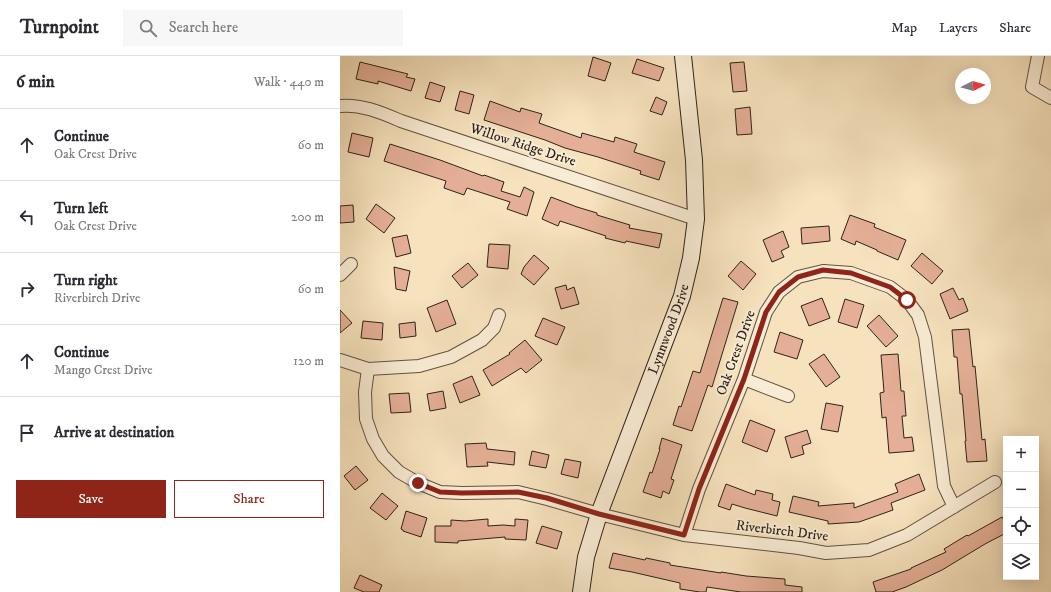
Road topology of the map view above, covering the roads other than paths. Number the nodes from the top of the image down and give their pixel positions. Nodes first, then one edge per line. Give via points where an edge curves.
1 (683, 56) edge
2 (1038, 56) edge
3 (1051, 98) edge
4 (340, 106) edge
5 (696, 219) junction
6 (351, 264) dead end
7 (340, 275) edge
8 (498, 315) dead end
9 (340, 360) edge
10 (368, 369) junction
11 (744, 379) junction
12 (788, 396) dead end
13 (995, 482) dead end
14 (954, 507) junction
15 (599, 514) junction
16 (684, 535) junction
17 (581, 592) edge

1 - 5 street, Lynnwood Drive via 694,160
2 - 3 street via 1032,87
4 - 5 street, Willow Ridge Drive via 349,105 373,110
5 - 15 street, Lynnwood Drive via 691,258 682,296
6 - 7 street
8 - 10 street via 494,328 482,340 451,357 419,366
9 - 10 street
10 - 15 street, Riverbirch Drive via 365,392 366,419 383,456 399,472 440,492 518,492
11 - 12 street
11 - 14 street, Oak Crest Drive via 766,312 779,292 798,277 823,270 851,273 890,287 907,300 918,315 925,337 944,486
11 - 16 street, Oak Crest Drive via 699,489
13 - 14 street, Riverbirch Drive
14 - 16 street, Riverbirch Drive via 907,535 869,550 826,553
15 - 16 street, Riverbirch Drive
15 - 17 street, Lynnwood Drive via 586,556

